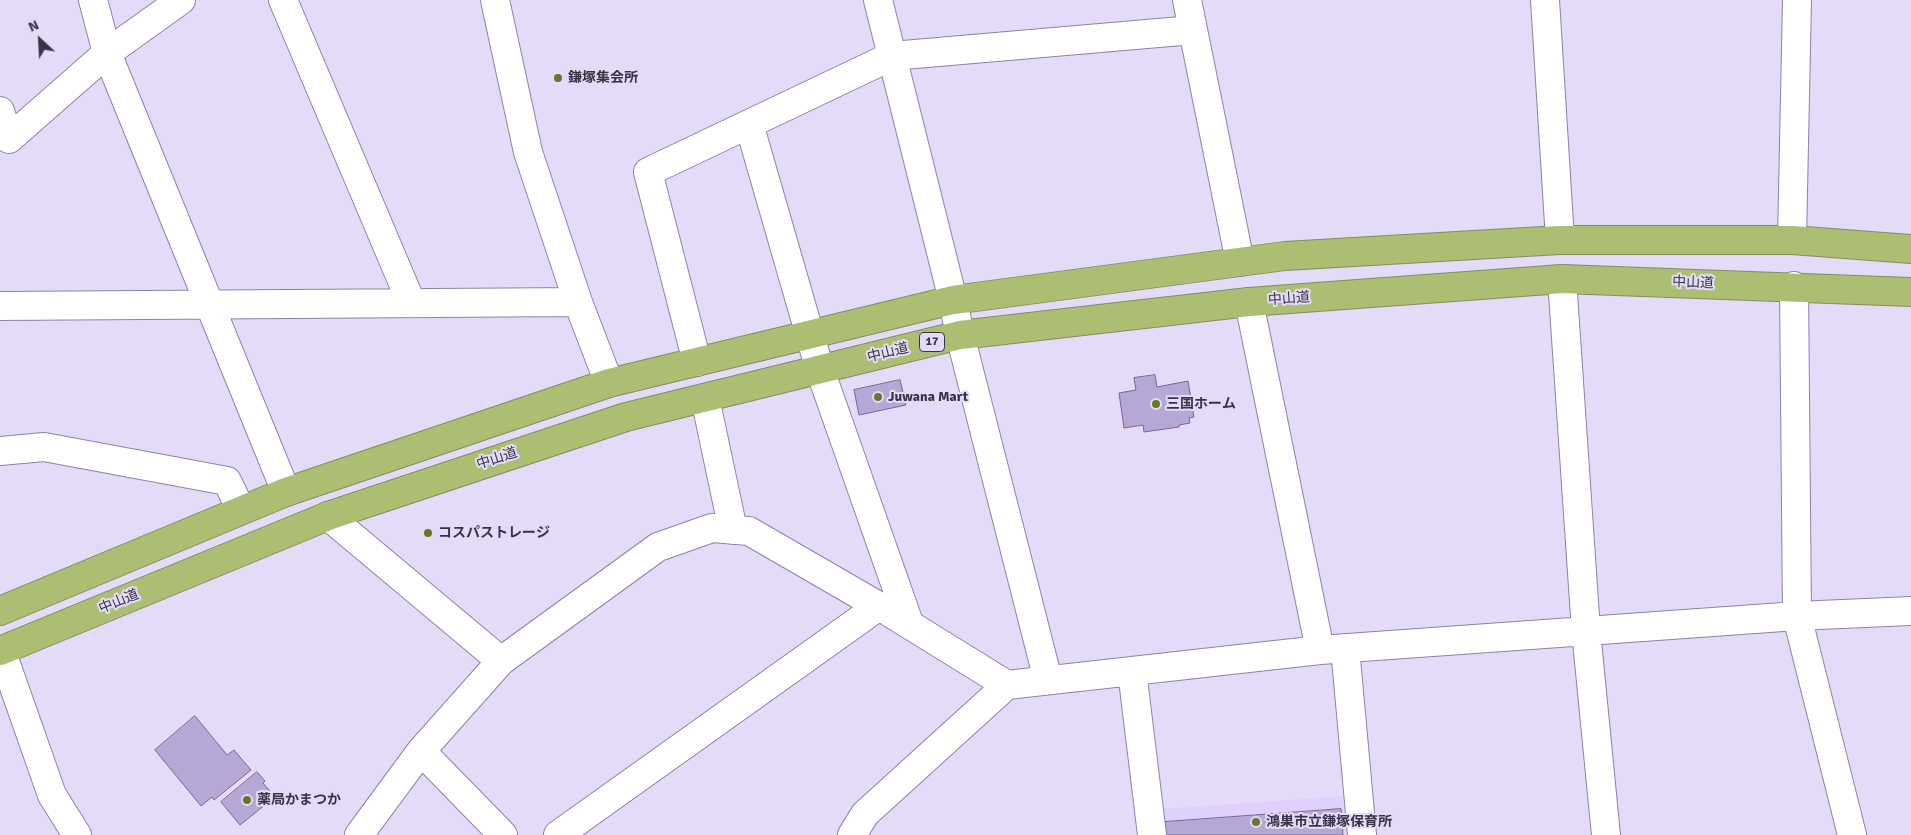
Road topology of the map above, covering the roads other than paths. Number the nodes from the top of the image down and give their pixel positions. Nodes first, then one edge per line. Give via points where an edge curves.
1 (93, 0) edge
2 (181, 0) edge
3 (283, 0) edge
4 (496, 0) edge
5 (878, 0) edge
6 (1187, 0) edge
7 (1545, 0) edge
8 (1797, 0) edge
9 (1193, 30) junction
10 (107, 53) junction
11 (892, 56) junction
12 (0, 111) edge
13 (749, 124) junction
14 (1560, 240) junction
15 (1792, 240) junction
16 (1911, 249) edge
17 (1240, 262) junction
18 (1562, 279) junction
19 (1794, 286) junction
20 (1911, 292) edge
21 (953, 300) junction
22 (411, 302) junction
23 (578, 302) junction
24 (1249, 302) junction
25 (210, 305) junction
26 (0, 306) edge
27 (809, 335) junction
28 (960, 335) junction
29 (697, 362) junction
30 (820, 370) junction
31 (609, 383) junction
32 (705, 398) junction
33 (0, 451) edge
34 (286, 492) junction
35 (241, 510) junction
36 (328, 516) junction
37 (733, 530) junction
38 (879, 606) junction
39 (0, 611) edge
40 (1911, 611) edge
41 (1797, 616) junction
42 (908, 624) junction
43 (1586, 631) junction
44 (1332, 649) junction
45 (1, 651) edge
46 (502, 661) junction
47 (1132, 671) junction
48 (1048, 680) junction
49 (1007, 685) junction
50 (421, 751) junction
51 (77, 835) edge
52 (359, 835) edge
53 (504, 835) edge
54 (558, 835) edge
55 (852, 835) edge
56 (1152, 835) edge
57 (1362, 835) edge
58 (1606, 835) edge
59 (1852, 835) edge

1 - 10 street
2 - 10 street
3 - 22 street
4 - 23 street via 528,152
5 - 11 street
6 - 9 street
7 - 14 street
8 - 15 street
9 - 11 street
9 - 17 street
10 - 12 street via 9,140
10 - 25 street
11 - 13 street
11 - 21 street
13 - 27 street
13 - 29 street via 648,172
14 - 15 highway
14 - 17 highway via 1285,256
15 - 16 highway
17 - 21 highway
18 - 19 highway, 中山道 / 17
18 - 24 highway, 中山道 / 17
18 - 43 street
19 - 20 highway, 中山道 / 17
19 - 41 street
21 - 27 highway
21 - 28 street
22 - 23 street
22 - 25 street
23 - 31 street
24 - 28 highway, 中山道 / 17
24 - 44 street
25 - 26 street
25 - 34 street
27 - 29 highway
27 - 30 street
28 - 30 highway, 中山道 / 17
28 - 48 street
29 - 31 highway
30 - 32 highway, 中山道 / 17
30 - 42 street
31 - 34 highway
32 - 36 highway, 中山道 / 17 via 626,417
32 - 37 street
33 - 35 street via 44,447 227,481
34 - 35 highway
35 - 39 highway
36 - 45 highway, 中山道 / 17
36 - 46 street
37 - 38 street via 749,531
37 - 46 street via 712,528 658,547
38 - 42 street
38 - 54 street
40 - 41 street
41 - 43 street
41 - 59 street
42 - 49 street
43 - 44 street
43 - 58 street
44 - 47 street
44 - 57 street
45 - 51 street via 52,795
46 - 50 street
47 - 48 street
47 - 56 street
48 - 49 street
49 - 55 street via 865,814
50 - 52 street
50 - 53 street

